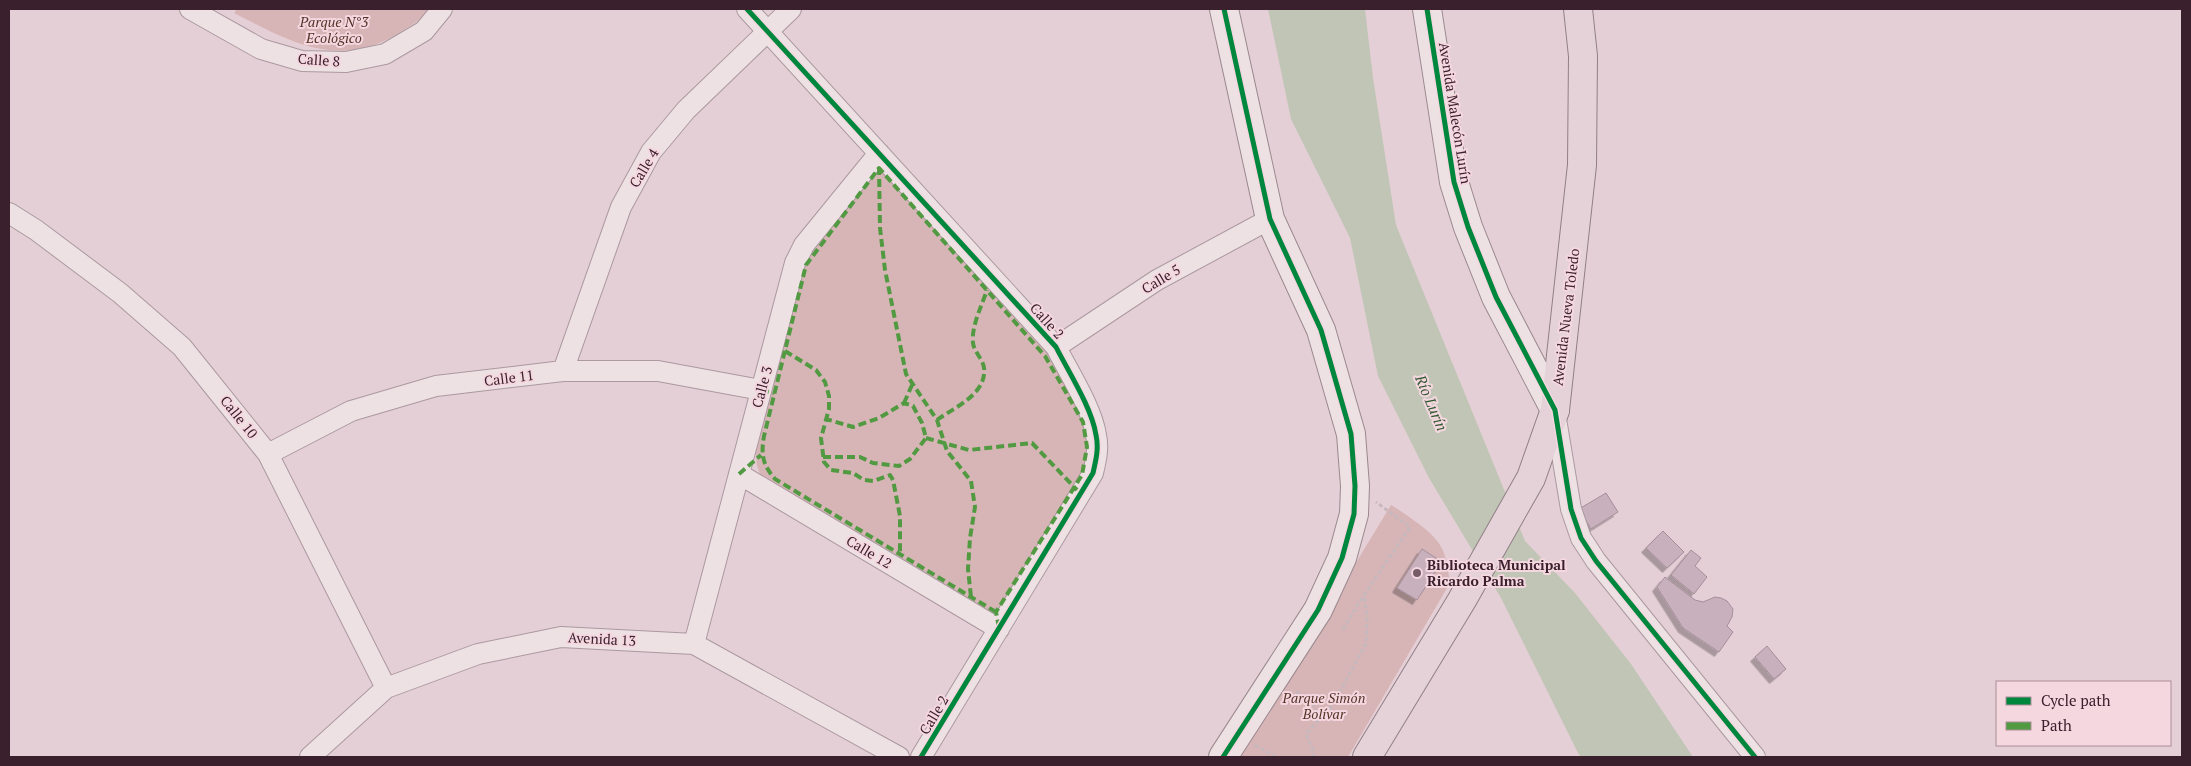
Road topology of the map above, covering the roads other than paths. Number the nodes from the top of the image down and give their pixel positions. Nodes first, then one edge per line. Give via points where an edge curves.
1 (190, 9) edge
2 (442, 9) edge
3 (747, 9) edge
4 (791, 9) edge
5 (1224, 9) edge
6 (1427, 9) edge
7 (1578, 9) edge
8 (220, 16) edge
9 (767, 31) junction
10 (879, 154) junction
11 (9, 213) edge
12 (1270, 219) junction
13 (1056, 347) junction
14 (563, 371) junction
15 (761, 390) junction
16 (1554, 410) junction
17 (268, 454) junction
18 (739, 474) junction
19 (999, 629) junction
20 (694, 644) junction
21 (386, 688) junction
22 (310, 757) edge
23 (899, 757) edge
24 (921, 757) edge
25 (1224, 757) edge
26 (1367, 757) edge
27 (1755, 757) edge

1 - 8 street, Calle 8
2 - 8 street, Calle 8 via 424,31 385,54 346,62 302,61 261,48
3 - 9 street, Calle 2
4 - 9 street, Calle 4
5 - 12 street
6 - 16 street, Avenida Malecón Lurín via 1454,182 1468,227 1496,297
7 - 16 main road, Avenida Nueva Toledo via 1583,56 1582,165
9 - 10 street, Calle 2
9 - 14 street, Calle 4 via 686,110 651,152 621,207
10 - 13 street, Calle 2
10 - 15 street, Calle 3 via 804,245 795,263
11 - 17 street, Calle 10 via 120,293 182,347
12 - 13 street, Calle 5 via 1157,280
12 - 25 street via 1321,330 1351,434 1354,514 1342,558 1318,610
13 - 19 street, Calle 2 via 1093,423 1096,458 1093,473
14 - 15 street, Calle 11 via 658,371
14 - 17 street, Calle 11 via 436,386 352,411
15 - 18 street, Calle 3
16 - 26 main road, Avenida Nueva Toledo via 1531,478
16 - 27 street via 1571,509 1582,538 1596,561
17 - 21 street, Calle 10
18 - 19 street, Calle 12
18 - 20 street, Calle 3
19 - 24 street, Calle 2
20 - 21 street, Avenida 13 via 561,637 478,654
20 - 23 street, Avenida 13
21 - 22 street, Avenida 13

